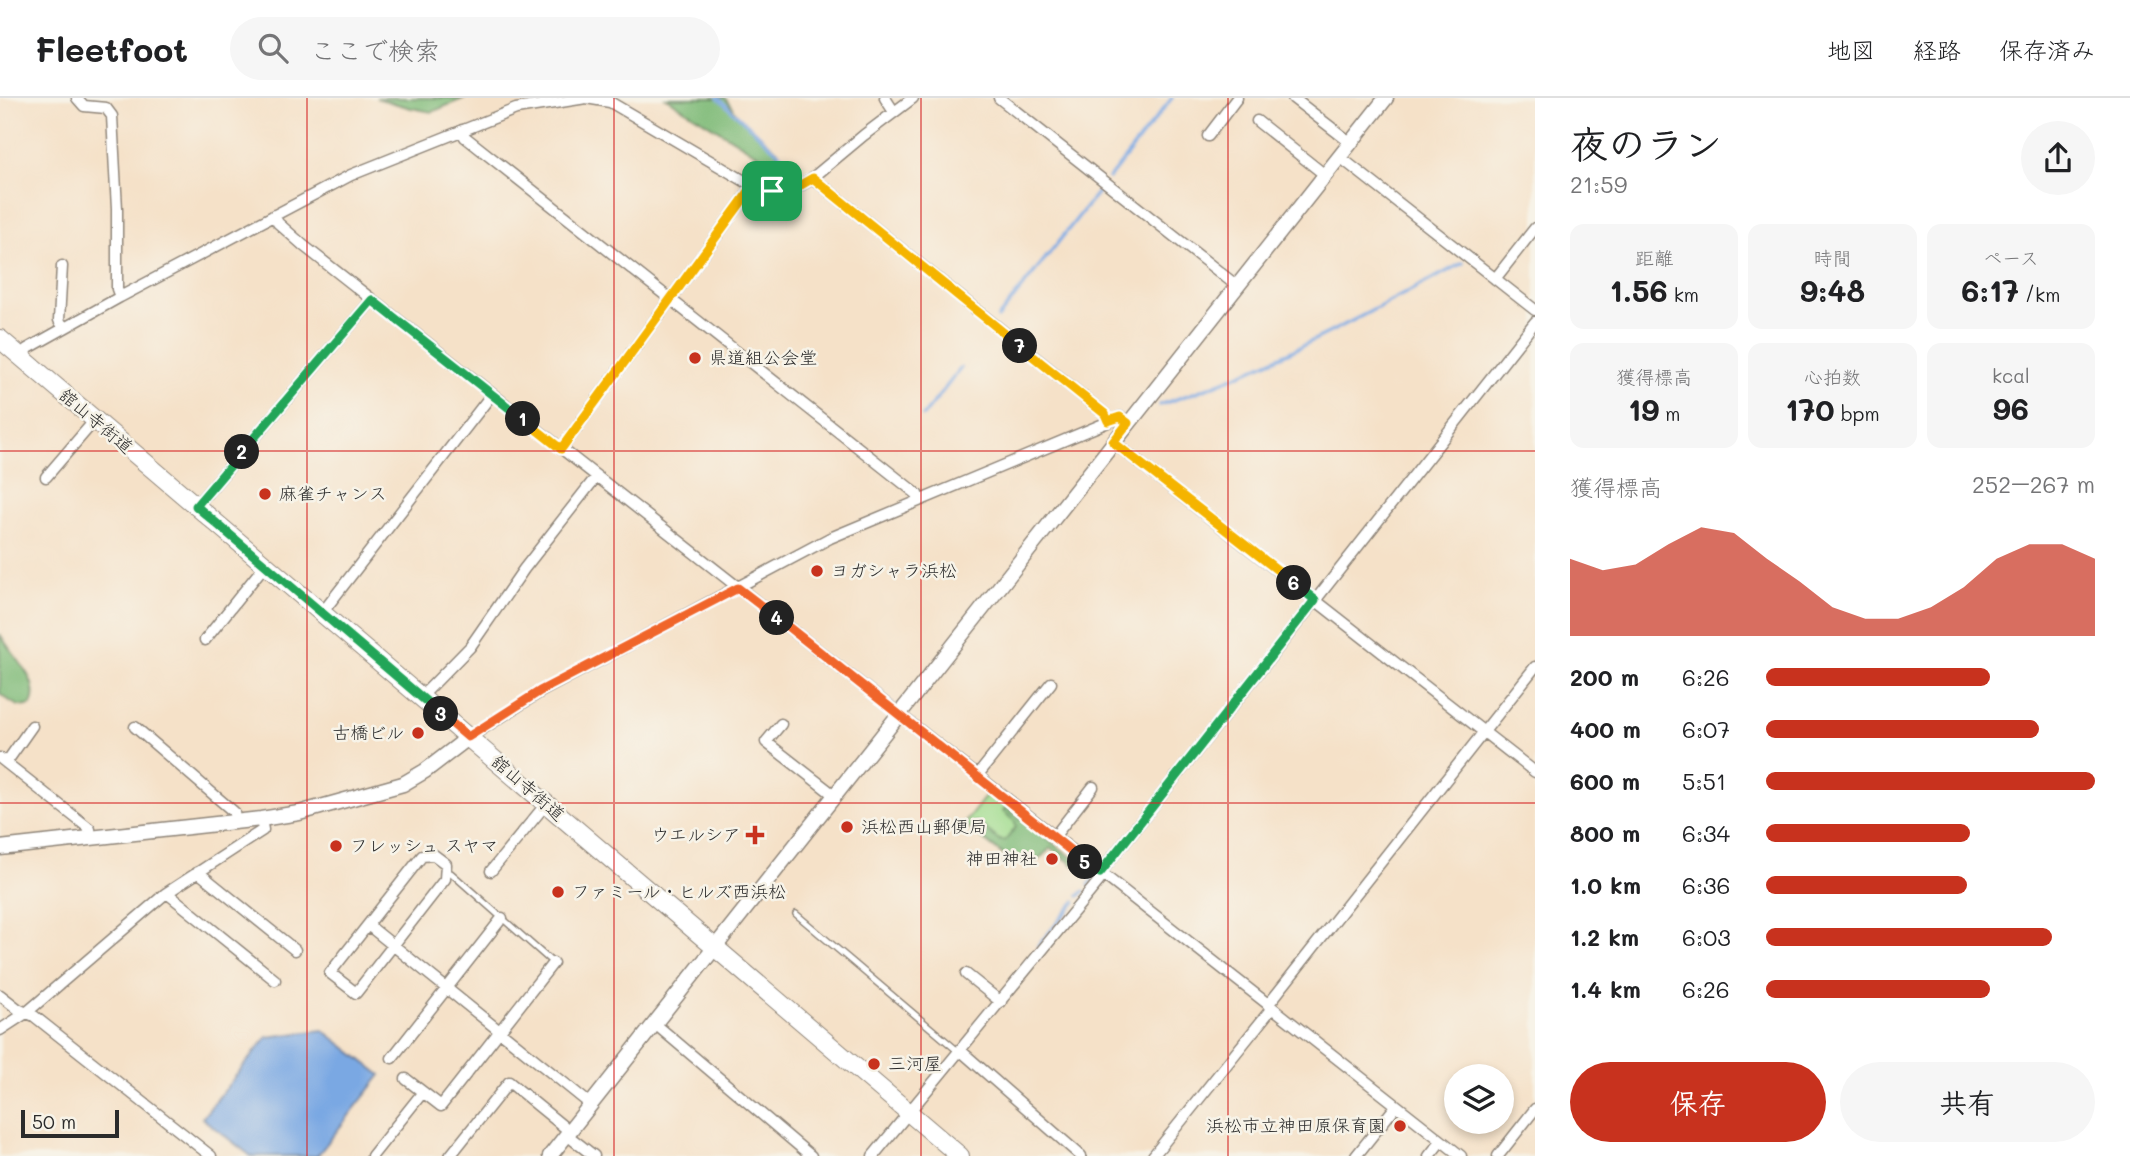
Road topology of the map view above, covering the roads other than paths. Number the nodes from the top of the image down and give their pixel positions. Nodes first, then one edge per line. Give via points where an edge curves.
1 (77, 98) edge
2 (885, 98) edge
3 (913, 98) edge
4 (999, 98) edge
5 (1237, 98) edge
6 (1293, 98) edge
7 (1386, 98) edge
8 (894, 112) junction
9 (1257, 121) dead end
10 (462, 130) junction
11 (1208, 135) dead end
12 (1350, 143) junction
13 (1340, 157) junction
14 (1325, 175) junction
15 (813, 178) junction
16 (753, 186) junction
17 (274, 215) junction
18 (1535, 228) edge
19 (62, 266) dead end
20 (1495, 279) junction
21 (1237, 286) junction
22 (120, 297) junction
23 (372, 300) junction
24 (671, 300) junction
25 (1535, 310) edge
26 (1535, 322) edge
27 (64, 328) junction
28 (0, 339) edge
29 (21, 356) junction
30 (492, 394) junction
31 (95, 420) junction
32 (1108, 421) junction
33 (1128, 423) junction
34 (1113, 442) junction
35 (561, 449) junction
36 (46, 477) dead end
37 (596, 477) junction
38 (919, 499) junction
39 (196, 506) junction
40 (265, 565) junction
41 (738, 588) junction
42 (1315, 600) junction
43 (322, 613) junction
44 (205, 640) dead end
45 (1535, 667) edge
46 (1051, 683) dead end
47 (421, 697) junction
48 (898, 713) junction
49 (781, 724) dead end
50 (32, 726) dead end
51 (135, 727) dead end
52 (1484, 732) junction
53 (468, 737) junction
54 (3, 760) edge
55 (1535, 772) edge
56 (977, 776) junction
57 (1093, 788) dead end
58 (834, 795) junction
59 (546, 804) junction
60 (261, 819) junction
61 (235, 822) junction
62 (1054, 837) junction
63 (91, 838) junction
64 (0, 848) edge
65 (491, 871) dead end
66 (198, 872) junction
67 (445, 873) junction
68 (1102, 874) junction
69 (167, 893) junction
70 (796, 914) dead end
71 (502, 918) junction
72 (368, 925) junction
73 (393, 945) junction
74 (713, 948) junction
75 (295, 950) dead end
76 (553, 963) joint
77 (966, 974) dead end
78 (275, 980) dead end
79 (446, 988) junction
80 (0, 995) edge
81 (1001, 1002) junction
82 (1270, 1006) junction
83 (26, 1013) junction
84 (654, 1023) junction
85 (0, 1030) edge
86 (499, 1031) junction
87 (960, 1052) junction
88 (392, 1058) dead end
89 (406, 1079) dead end
90 (423, 1092) junction
91 (590, 1104) junction
92 (1396, 1106) junction
93 (1535, 1110) edge
94 (908, 1112) junction
95 (568, 1133) junction
96 (1441, 1141) junction
97 (211, 1156) edge
98 (372, 1156) edge
99 (450, 1156) edge
100 (550, 1156) edge
101 (594, 1156) edge
102 (811, 1156) edge
103 (873, 1156) edge
104 (960, 1156) edge
105 (1081, 1156) edge
106 (1153, 1156) edge
107 (1356, 1156) edge
108 (1429, 1156) edge
109 (1461, 1156) edge
110 (1498, 1156) edge

1 - 22 street via 84,106 106,108 112,116
2 - 8 street
3 - 8 street
4 - 21 street
5 - 11 street
6 - 12 street
7 - 12 street
8 - 15 street
9 - 14 street
10 - 16 street via 530,105 598,99
10 - 17 street via 344,178
10 - 24 street via 465,137
12 - 13 street
13 - 14 street
13 - 20 street
14 - 21 street
15 - 16 street via 782,192
15 - 32 street
16 - 24 street
17 - 22 street
17 - 23 street via 304,246
18 - 20 street
19 - 27 street via 59,320
20 - 25 street
21 - 33 street
22 - 27 street
23 - 30 street
23 - 39 street
24 - 35 street
24 - 38 street
26 - 42 street
27 - 29 street
28 - 29 main road, 舘山寺街道
29 - 31 main road, 舘山寺街道
30 - 35 street
30 - 43 street
31 - 36 street
31 - 39 main road, 舘山寺街道
32 - 33 street via 1120,417
32 - 38 street
33 - 34 street
34 - 42 street
34 - 48 street
35 - 37 street
37 - 41 street
37 - 47 street via 470,648
38 - 41 street via 830,538
39 - 40 main road, 舘山寺街道
40 - 43 main road, 舘山寺街道
40 - 44 street
41 - 48 street
41 - 53 street via 540,691
42 - 52 street
42 - 68 street
43 - 47 main road, 舘山寺街道
45 - 52 street
46 - 56 street
47 - 53 main road, 舘山寺街道
48 - 56 street
48 - 58 street
49 - 58 street via 766,742
50 - 54 street
51 - 61 street via 233,812
52 - 55 street
52 - 82 street
53 - 59 main road, 舘山寺街道
53 - 60 street via 403,783 299,813
54 - 63 street via 90,829
56 - 62 street
57 - 62 street
58 - 74 street
59 - 65 street
59 - 74 main road, 舘山寺街道
60 - 61 street
60 - 66 street via 262,830
61 - 63 street
62 - 68 street
63 - 64 street
66 - 69 street
66 - 75 street
67 - 71 lane via 451,873
67 - 72 street via 446,864 435,855 422,856
67 - 73 street via 445,879
68 - 81 street
68 - 82 street
69 - 78 street
69 - 83 street
70 - 87 lane
71 - 76 lane
71 - 79 street
72 - 73 street
72 - 73 street via 330,973 356,992
73 - 79 street
74 - 84 street
74 - 94 main road, 舘山寺街道
76 - 86 street
77 - 81 street
79 - 86 street
79 - 88 street
80 - 83 street
81 - 87 street
82 - 92 street
82 - 106 street
83 - 85 street
83 - 97 street
84 - 91 street
84 - 102 street
86 - 90 street via 441,1106
86 - 91 street
87 - 94 street
87 - 105 street
89 - 90 street
90 - 98 street
91 - 95 street
92 - 96 street
92 - 107 street
93 - 110 street
94 - 103 street
94 - 104 main road, 舘山寺街道
95 - 99 street via 509,1082
95 - 100 street
95 - 101 street
96 - 108 street
96 - 109 street

